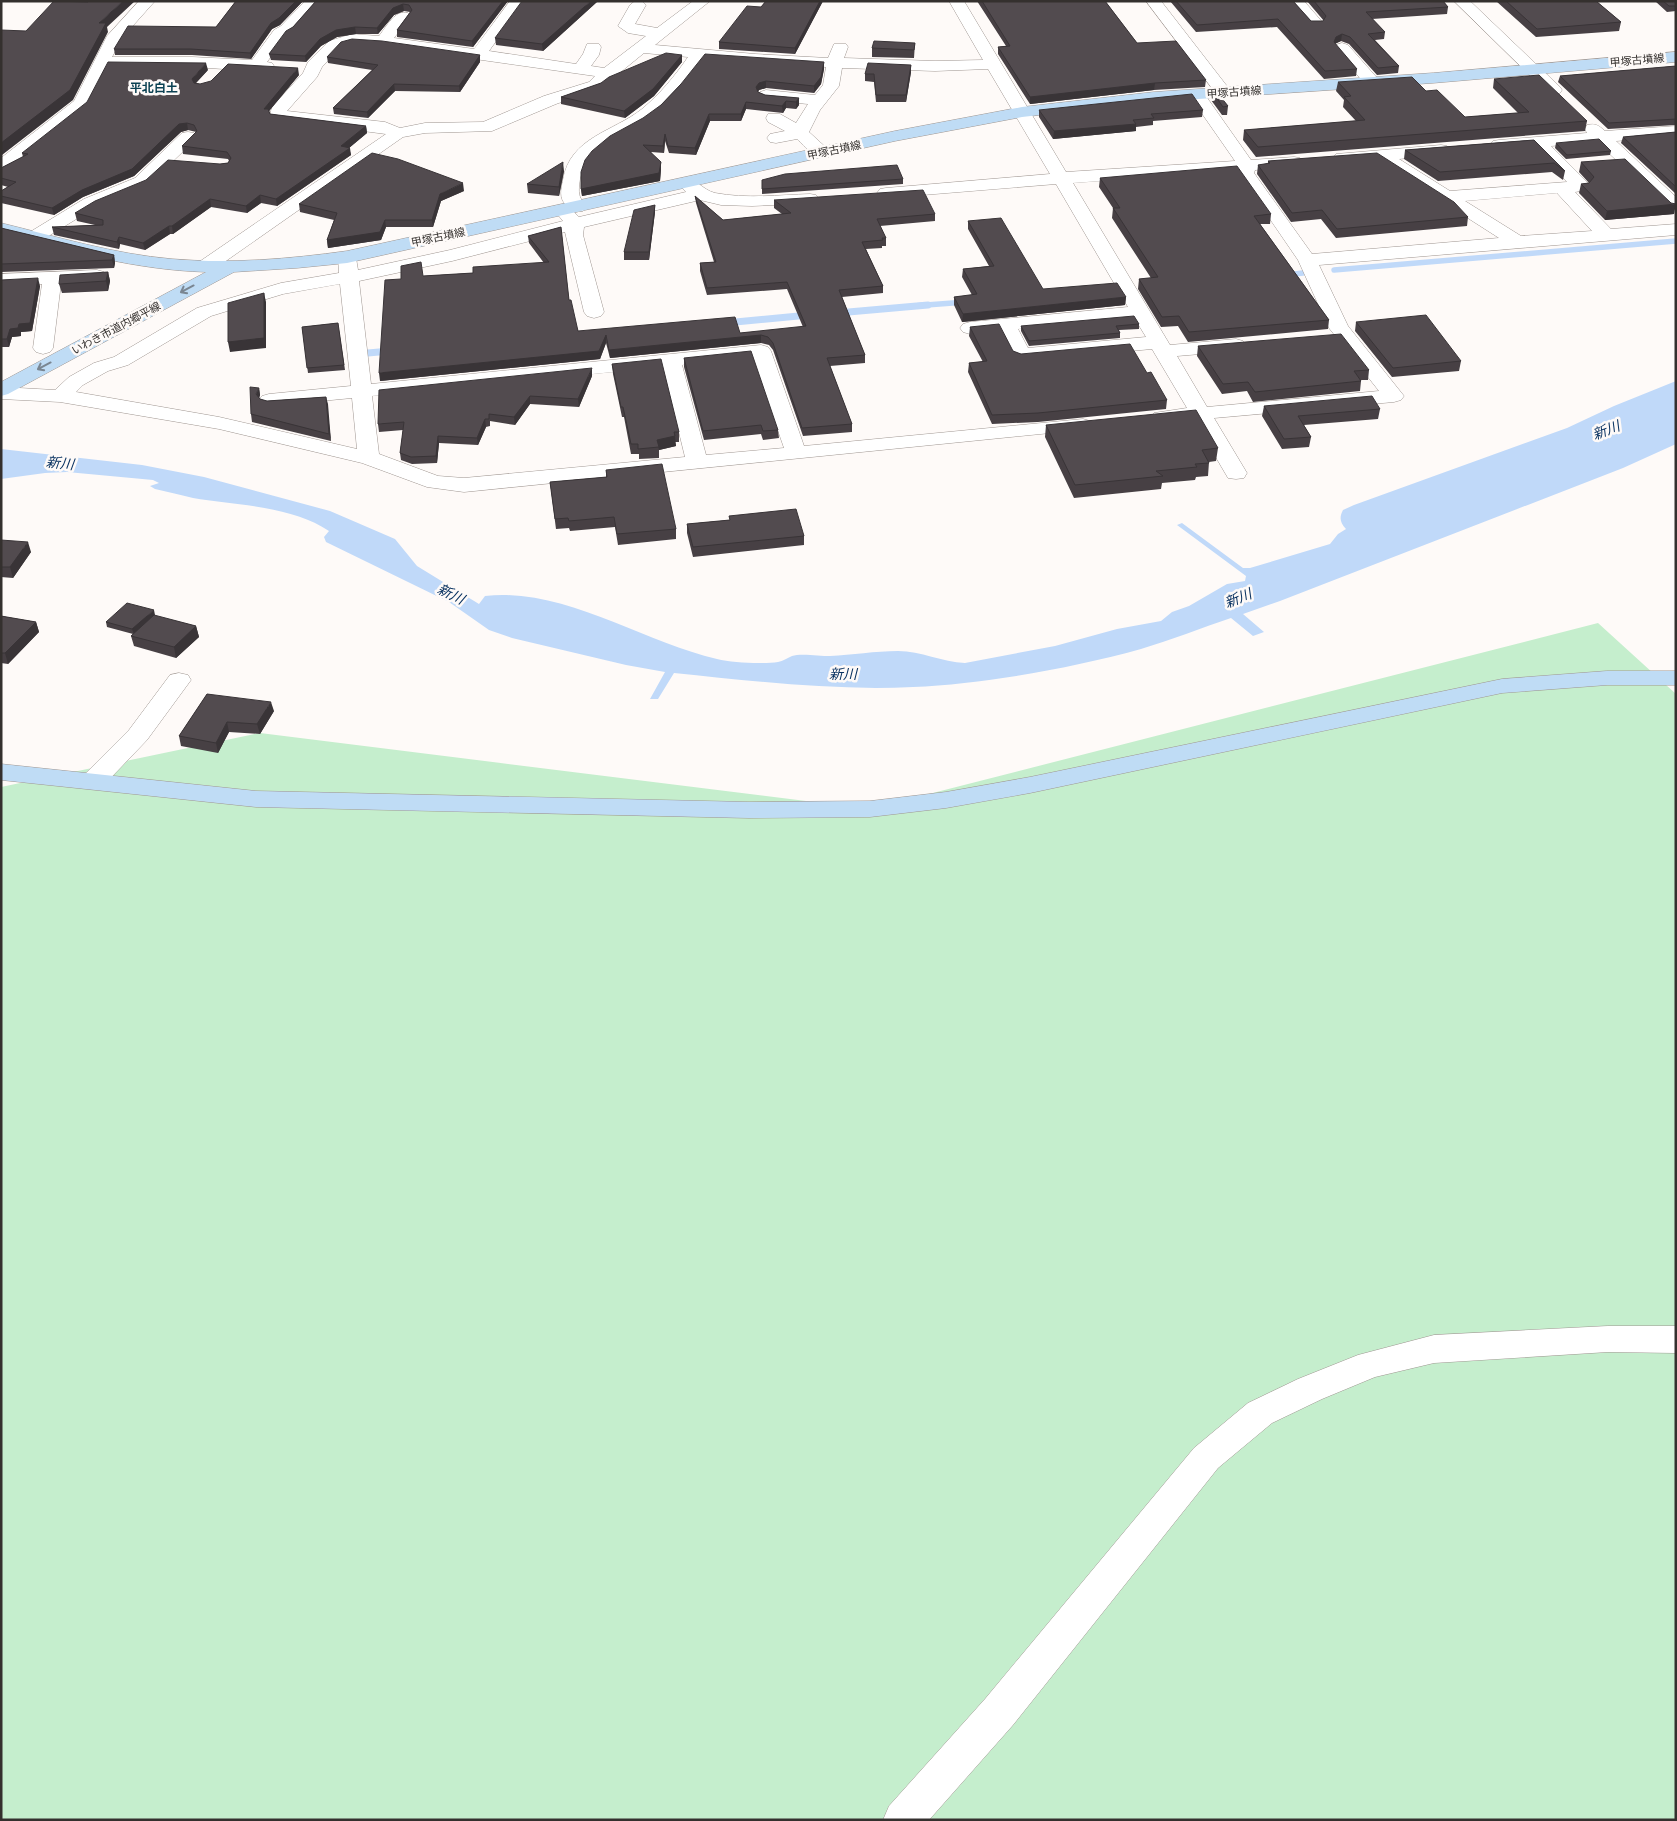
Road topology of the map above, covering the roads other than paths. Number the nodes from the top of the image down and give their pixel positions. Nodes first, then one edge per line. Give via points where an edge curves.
1 (148, 1) edge
2 (314, 1) edge
3 (518, 1) edge
4 (703, 1) edge
5 (956, 1) edge
6 (1153, 1) edge
7 (1295, 1) edge
8 (1461, 1) edge
9 (638, 5) dead end
10 (404, 16) edge
11 (1316, 24) edge
12 (660, 34) junction
13 (383, 41) junction
14 (842, 44) dead end
15 (593, 47) dead end
16 (640, 48) junction
17 (1342, 48) edge
18 (478, 54) junction
19 (698, 54) junction
20 (1676, 56) edge
21 (103, 62) junction
22 (835, 63) junction
23 (225, 64) junction
24 (993, 64) junction
25 (256, 66) junction
26 (313, 69) junction
27 (580, 69) junction
28 (1532, 69) junction
29 (608, 73) junction
30 (208, 81) edge
31 (1372, 82) junction
32 (846, 89) dead end
33 (1224, 93) junction
34 (766, 95) edge
35 (1197, 95) junction
36 (818, 103) junction
37 (1566, 103) edge
38 (1022, 112) junction
39 (1580, 116) edge
40 (774, 118) edge
41 (1676, 131) edge
42 (398, 133) junction
43 (800, 133) junction
44 (188, 137) edge
45 (1601, 137) junction
46 (776, 138) dead end
47 (1537, 142) junction
48 (1478, 147) edge
49 (1459, 149) edge
50 (822, 153) junction
51 (1381, 155) junction
52 (164, 159) junction
53 (183, 161) edge
54 (1626, 161) junction
55 (1608, 163) edge
56 (1580, 165) dead end
57 (1247, 166) junction
58 (1562, 166) junction
59 (1, 167) edge
60 (1063, 178) junction
61 (694, 188) junction
62 (1562, 188) junction
63 (870, 194) edge
64 (831, 198) edge
65 (1448, 198) junction
66 (1676, 207) edge
67 (572, 214) junction
68 (1, 228) edge
69 (1676, 229) edge
70 (1606, 235) junction
71 (36, 236) junction
72 (1519, 243) junction
73 (1307, 260) junction
74 (199, 265) junction
75 (230, 266) junction
76 (348, 266) junction
77 (108, 276) edge
78 (52, 278) junction
79 (1, 280) edge
80 (159, 284) dead end
81 (134, 298) dead end
82 (594, 312) dead end
83 (1142, 312) junction
84 (1006, 324) junction
85 (970, 328) edge
86 (1250, 344) edge
87 (1162, 347) junction
88 (43, 348) junction
89 (671, 360) junction
90 (3, 385) edge
91 (362, 389) junction
92 (60, 396) junction
93 (269, 400) edge
94 (1201, 413) junction
95 (1142, 419) edge
96 (1102, 423) edge
97 (796, 453) junction
98 (369, 458) junction
99 (697, 463) junction
100 (1236, 473) dead end
101 (1676, 678) edge
102 (180, 680) dead end
103 (1, 772) edge
104 (93, 781) junction
105 (1676, 1340) edge
106 (903, 1820) edge

1 - 21 street via 115,36
2 - 25 street via 280,34
3 - 18 street
4 - 12 street
5 - 24 street
6 - 33 street
7 - 11 street
8 - 28 street
9 - 12 street via 626,26
10 - 13 street
12 - 16 street
13 - 18 street
13 - 26 street via 352,39 335,44
14 - 22 street
15 - 27 street
16 - 19 street
16 - 29 street
17 - 31 street
18 - 27 street
19 - 22 street
19 - 67 street via 676,85 639,120 603,137 584,151 570,192
20 - 28 street, 甲塚古墳線
21 - 23 street
21 - 59 street via 81,104
22 - 24 street
22 - 36 street via 830,86
23 - 25 street
23 - 30 street
24 - 38 street
25 - 26 street
26 - 42 street via 278,115 376,126
27 - 29 street
28 - 31 street, 甲塚古墳線
28 - 37 street
29 - 42 street via 595,85 486,127 425,128
31 - 33 street, 甲塚古墳線
32 - 36 street via 824,104
33 - 35 street, 甲塚古墳線
34 - 36 street via 788,90
35 - 38 street, 甲塚古墳線
35 - 57 street
36 - 43 street
38 - 50 street, 甲塚古墳線
38 - 60 street
39 - 45 street
40 - 43 street
41 - 45 street
42 - 74 street
43 - 46 street
43 - 50 street
44 - 52 street
45 - 47 street
45 - 54 street
47 - 48 street
47 - 58 street
49 - 51 street
50 - 61 street, 甲塚古墳線
51 - 57 street
51 - 65 street
52 - 53 street
52 - 71 street via 141,182 90,203
54 - 55 street
54 - 66 street
56 - 58 street
57 - 60 street
57 - 73 street via 1245,173
58 - 62 street via 1581,186
60 - 63 street
60 - 83 street
61 - 64 street via 718,198 760,201
61 - 67 street
62 - 65 street
62 - 70 street
65 - 72 street
67 - 76 street via 452,256
67 - 82 street via 574,235
68 - 71 street
69 - 70 street
70 - 72 street
71 - 74 street via 147,261
72 - 73 street
73 - 94 street via 1339,328 1335,337 1394,396
74 - 75 street
74 - 80 street, いわき市道内郷平線
75 - 76 street via 305,263
75 -> 90 street, いわき市道内郷平線
76 - 91 street
76 - 92 street via 204,312 121,361 101,367 76,381
77 - 78 street
78 - 79 street
78 - 88 street
81 - 88 street, いわき市道内郷平線
83 - 84 street
83 - 87 street
84 - 85 street
84 - 87 street via 1021,355
86 - 87 street
87 - 94 street
88 - 90 street, いわき市道内郷平線
89 - 91 street
89 - 97 street via 761,351
89 - 99 street
90 - 92 street
91 - 93 street
91 - 98 street
92 - 98 street via 218,423
94 - 95 street
94 - 100 street
96 - 97 street
97 - 99 street
98 - 99 street via 435,482 464,485
101 - 104 street via 1607,678 1502,686 1030,785 870,809 739,810 256,799
102 - 104 street via 138,735
103 - 104 street
105 - 106 street via 1608,1339 1434,1349 1370,1365 1260,1413 1206,1458 999,1712

